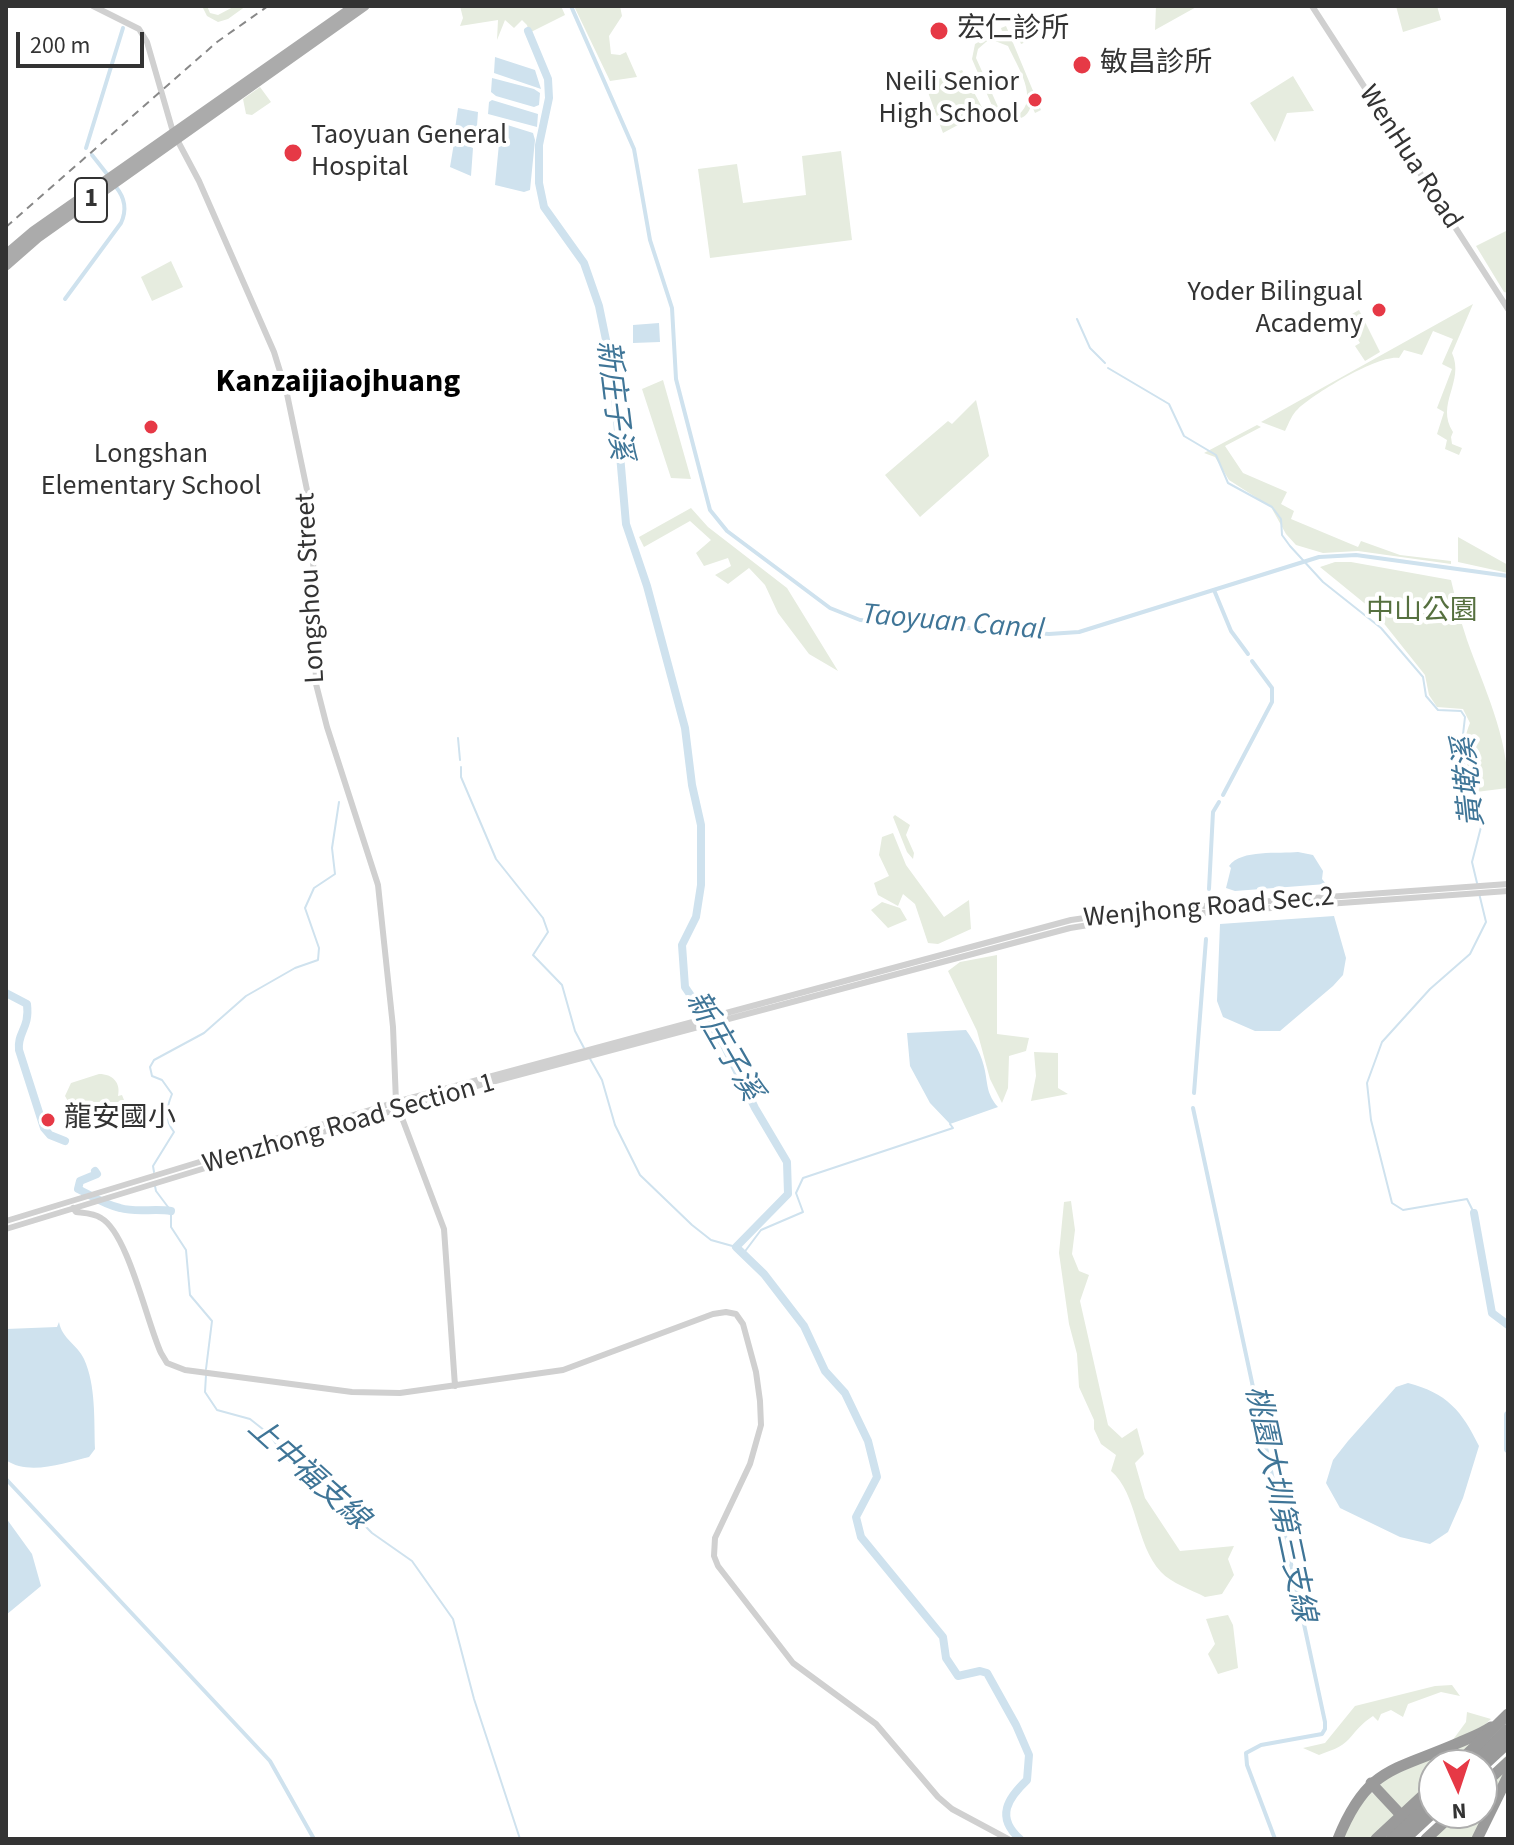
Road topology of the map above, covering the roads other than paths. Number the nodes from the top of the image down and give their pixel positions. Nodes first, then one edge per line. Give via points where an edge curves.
1 (93, 6) edge
2 (354, 6) edge
3 (365, 6) edge
4 (1312, 6) edge
5 (176, 135) junction
6 (6, 254) edge
7 (6, 266) edge
8 (1508, 309) edge
9 (1508, 884) edge
10 (1478, 890) junction
11 (1508, 891) edge
12 (397, 1105) junction
13 (139, 1184) junction
14 (74, 1203) junction
15 (6, 1221) edge
16 (6, 1229) edge
17 (455, 1386) junction
18 (1508, 1714) edge
19 (1508, 1729) edge
20 (1472, 1749) edge
21 (1487, 1749) edge
22 (1508, 1776) edge
23 (1371, 1783) junction
24 (1418, 1800) edge
25 (1418, 1813) edge
26 (1400, 1814) dead end
27 (1008, 1839) edge
28 (1338, 1839) edge
29 (1376, 1839) edge
30 (1391, 1839) edge
31 (1477, 1839) edge

1 - 5 street, Longshou Street via 139,29
2 - 5 main road, 1
3 - 5 main road, 1
4 - 8 street, WenHua Road
5 - 6 main road, 1
5 - 7 main road, 1
5 - 12 street, Longshou Street via 274,352 287,394 312,514 318,693 381,902
9 - 10 street
10 - 11 street
10 - 12 street, Wenzhong Road Section 1 via 1132,918 1070,928
12 - 13 street, Wenzhong Road Section 1
12 - 17 street, Longshou Street via 444,1229
13 - 14 street, Wenzhong Road Section 1
13 - 14 street, Wenzhong Road Section 1 via 85,1205
14 - 15 street, Wenzhong Road Section 1
14 - 16 street, Wenzhong Road Section 1
14 - 17 street via 76,1212 101,1217 113,1232 167,1363 203,1373 376,1394
17 - 27 street via 563,1370 713,1314 736,1314 756,1372 761,1425 750,1464 715,1538 718,1566 793,1663 876,1724 952,1809
18 - 20 highway, bridge
18 - 23 highway via 1485,1732 1381,1774
19 - 21 highway
22 - 31 highway
23 - 26 highway
23 - 28 highway
24 - 29 highway, bridge
25 - 30 highway

